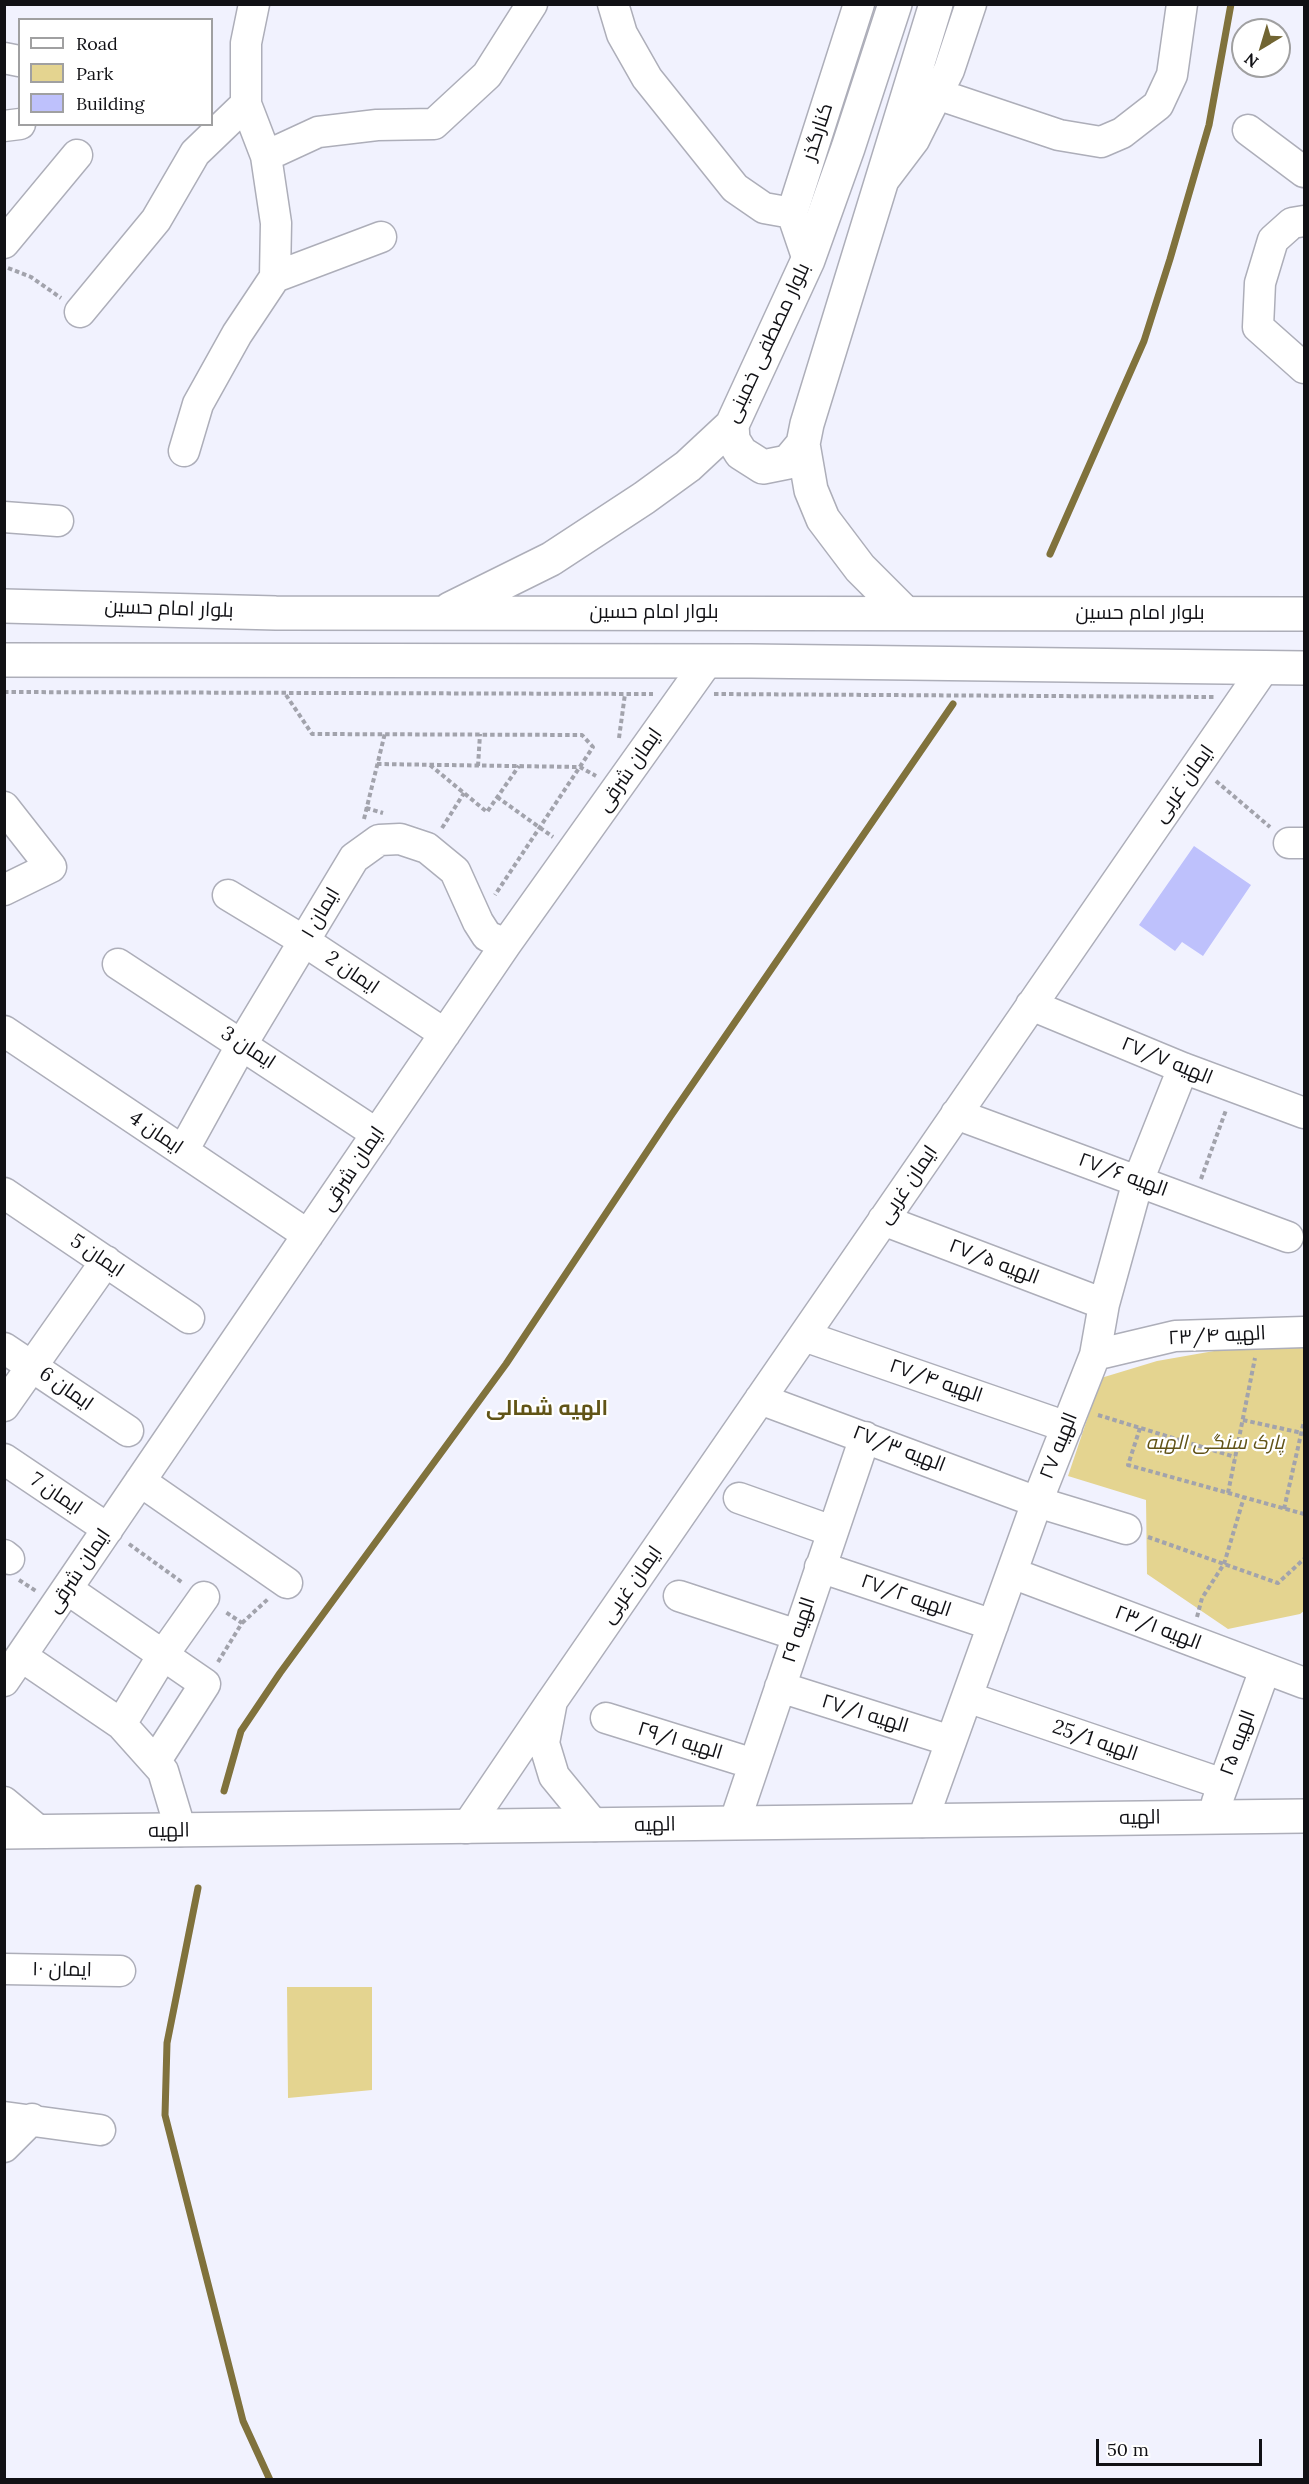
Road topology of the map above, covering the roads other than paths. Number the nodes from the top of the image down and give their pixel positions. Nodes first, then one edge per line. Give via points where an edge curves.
1 (254, 4) edge
2 (532, 4) edge
3 (613, 4) edge
4 (859, 4) edge
5 (895, 4) edge
6 (936, 4) edge
7 (970, 4) edge
8 (1182, 4) edge
9 (937, 94) junction
10 (246, 104) junction
11 (1248, 130) dead end
12 (77, 155) dead end
13 (266, 156) junction
14 (1305, 172) edge
15 (881, 184) junction
16 (792, 213) junction
17 (1305, 221) edge
18 (381, 237) dead end
19 (4, 243) edge
20 (808, 260) junction
21 (275, 277) junction
22 (80, 312) road end
23 (1305, 368) edge
24 (732, 425) junction
25 (803, 444) junction
26 (184, 451) dead end
27 (4, 517) edge
28 (58, 521) dead end
29 (4, 606) edge
30 (444, 612) junction
31 (904, 612) junction
32 (1305, 614) edge
33 (4, 660) edge
34 (707, 662) junction
35 (1264, 668) junction
36 (1305, 668) edge
37 (4, 807) edge
38 (4, 890) edge
39 (228, 895) dead end
40 (304, 941) junction
41 (506, 944) junction
42 (118, 964) dead end
43 (1032, 1005) junction
44 (4, 1030) edge
45 (445, 1034) junction
46 (242, 1044) junction
47 (1183, 1068) junction
48 (1305, 1113) edge
49 (956, 1114) junction
50 (376, 1134) junction
51 (183, 1151) junction
52 (1138, 1180) junction
53 (4, 1193) edge
54 (883, 1220) junction
55 (308, 1235) junction
56 (1288, 1237) dead end
57 (105, 1262) junction
58 (1104, 1304) junction
59 (189, 1318) dead end
60 (1305, 1332) edge
61 (804, 1336) junction
62 (4, 1348) edge
63 (1095, 1355) junction
64 (32, 1365) junction
65 (760, 1399) junction
66 (4, 1406) edge
67 (1067, 1427) junction
68 (128, 1431) dead end
69 (865, 1437) junction
70 (4, 1459) edge
71 (140, 1482) junction
72 (739, 1498) dead end
73 (1037, 1502) junction
74 (108, 1529) junction
75 (1126, 1529) road end
76 (832, 1531) junction
77 (819, 1567) junction
78 (1012, 1573) junction
79 (287, 1583) road end
80 (679, 1596) dead end
81 (62, 1597) junction
82 (204, 1597) dead end
83 (993, 1625) junction
84 (797, 1635) junction
85 (163, 1655) junction
86 (21, 1656) junction
87 (1265, 1669) junction
88 (4, 1681) edge
89 (1305, 1683) edge
90 (780, 1687) junction
91 (967, 1697) junction
92 (552, 1701) junction
93 (606, 1718) dead end
94 (121, 1724) junction
95 (951, 1741) junction
96 (155, 1762) junction
97 (754, 1764) junction
98 (1223, 1784) junction
99 (4, 1802) edge
100 (1305, 1816) edge
101 (1212, 1818) junction
102 (922, 1822) junction
103 (734, 1824) junction
104 (595, 1826) junction
105 (466, 1828) junction
106 (181, 1831) junction
107 (4, 1832) edge
108 (40, 1832) junction
109 (4, 1969) edge
110 (120, 1971) dead end
111 (19, 2118) edge
112 (100, 2130) dead end
113 (4, 2147) edge

1 - 10 street via 246,43
2 - 13 street via 487,75 434,124 318,132
3 - 16 street via 622,34 646,78 735,188 764,208
4 - 16 street, کنارگذر
5 - 20 main road, بلوار مصطفی خمینی
6 - 15 main road
7 - 9 street via 949,70
8 - 9 street via 1172,75 1158,105 1122,133 1101,142 1059,135
9 - 15 street via 914,140
10 - 13 street
10 - 22 street via 195,153 156,220
11 - 14 street
12 - 19 street
13 - 21 street via 276,223
15 - 25 main road
16 - 20 street
17 - 23 street via 1292,223 1273,240 1260,283 1258,327
18 - 21 street
20 - 24 main road, بلوار مصطفی خمینی
21 - 26 street via 198,404
24 - 25 main road via 741,453 763,467 788,462
24 - 30 main road, بلوار مصطفی خمینی via 644,498 551,559
25 - 31 main road via 811,490 823,519 860,568
27 - 28 street
29 - 30 main road, بلوار امام حسین via 276,613
30 - 31 main road, بلوار امام حسین
31 - 32 main road, بلوار امام حسین
33 - 34 main road
34 - 35 main road
34 - 41 street, ایمان شرقی
35 - 36 main road
35 - 43 street, ایمان غربی
37 - 38 street via 51,867
39 - 40 street, ایمان 2
40 - 41 street, ایمان ۱ via 354,858 379,840 400,839 427,848 455,871 487,936
40 - 45 street, ایمان 2
40 - 46 street, ایمان ۱
41 - 45 street, ایمان شرقی
42 - 46 street, ایمان 3
43 - 47 street, الهیه ۲۷/۷
43 - 49 street, ایمان غربی
44 - 51 street, ایمان 4
45 - 50 street, ایمان شرقی
46 - 50 street, ایمان 3
46 - 51 street, ایمان ۱
47 - 48 street, الهیه ۲۷/۷
47 - 52 street, الهیه ۲۷
49 - 52 street, الهیه ۲۷/۶
49 - 54 street, ایمان غربی
50 - 55 street, ایمان شرقی
51 - 55 street, ایمان 4
52 - 56 street, الهیه ۲۷/۶
52 - 58 street, الهیه ۲۷
53 - 57 street, ایمان 5
54 - 58 street, الهیه ۲۷/۵
54 - 61 street, ایمان غربی
55 - 71 street, ایمان شرقی
57 - 59 street, ایمان 5
57 - 64 street
58 - 63 street, الهیه ۲۷
60 - 63 street, الهیه ۲۳/۴ via 1175,1336
61 - 65 street, ایمان غربی
61 - 67 street, الهیه ۲۷/۴
62 - 64 street, ایمان 6
63 - 67 street, الهیه ۲۷
64 - 66 street
64 - 68 street, ایمان 6
65 - 69 street, الهیه ۲۷/۳
65 - 92 street, ایمان غربی
67 - 73 street, الهیه ۲۷
69 - 73 street, الهیه ۲۷/۳
69 - 76 street, الهیه ۲۹
70 - 74 street, ایمان 7
71 - 74 street, ایمان شرقی
71 - 79 street
72 - 76 street
73 - 75 street, الهیه ۲۷/۳
73 - 78 street, الهیه ۲۷
74 - 81 street, ایمان شرقی
76 - 77 street, الهیه ۲۹
77 - 83 street, الهیه ۲۷/۲
77 - 84 street, الهیه ۲۹
78 - 83 street, الهیه ۲۷
78 - 87 street, الهیه ۲۳/۱
80 - 84 street
81 - 85 street
81 - 86 street, ایمان شرقی
82 - 85 street
83 - 91 street, الهیه ۲۷
84 - 90 street, الهیه ۲۹
85 - 94 street
85 - 96 street via 205,1684
86 - 88 street, ایمان شرقی
86 - 94 street
87 - 89 street, الهیه ۲۳/۱
87 - 98 street, الهیه ۲۵
90 - 95 street, الهیه ۲۷/۱
90 - 97 street, الهیه ۲۹
91 - 95 street, الهیه ۲۷
91 - 98 street, الهیه 25/1
92 - 104 street via 544,1743 554,1776
92 - 105 street, ایمان غربی
93 - 97 street, الهیه ۲۹/۱
94 - 96 street
95 - 102 street, الهیه ۲۷
96 - 106 street via 163,1771
97 - 103 street, الهیه ۲۹
98 - 101 street, الهیه ۲۵
99 - 108 street
100 - 101 main road, الهیه
101 - 102 main road, الهیه
102 - 103 main road, الهیه
103 - 104 main road, الهیه
104 - 105 main road, الهیه
105 - 106 main road, الهیه
106 - 108 main road, الهیه
107 - 108 main road, الهیه
109 - 110 street, ایمان ۱۰
111 - 112 street
111 - 113 street

